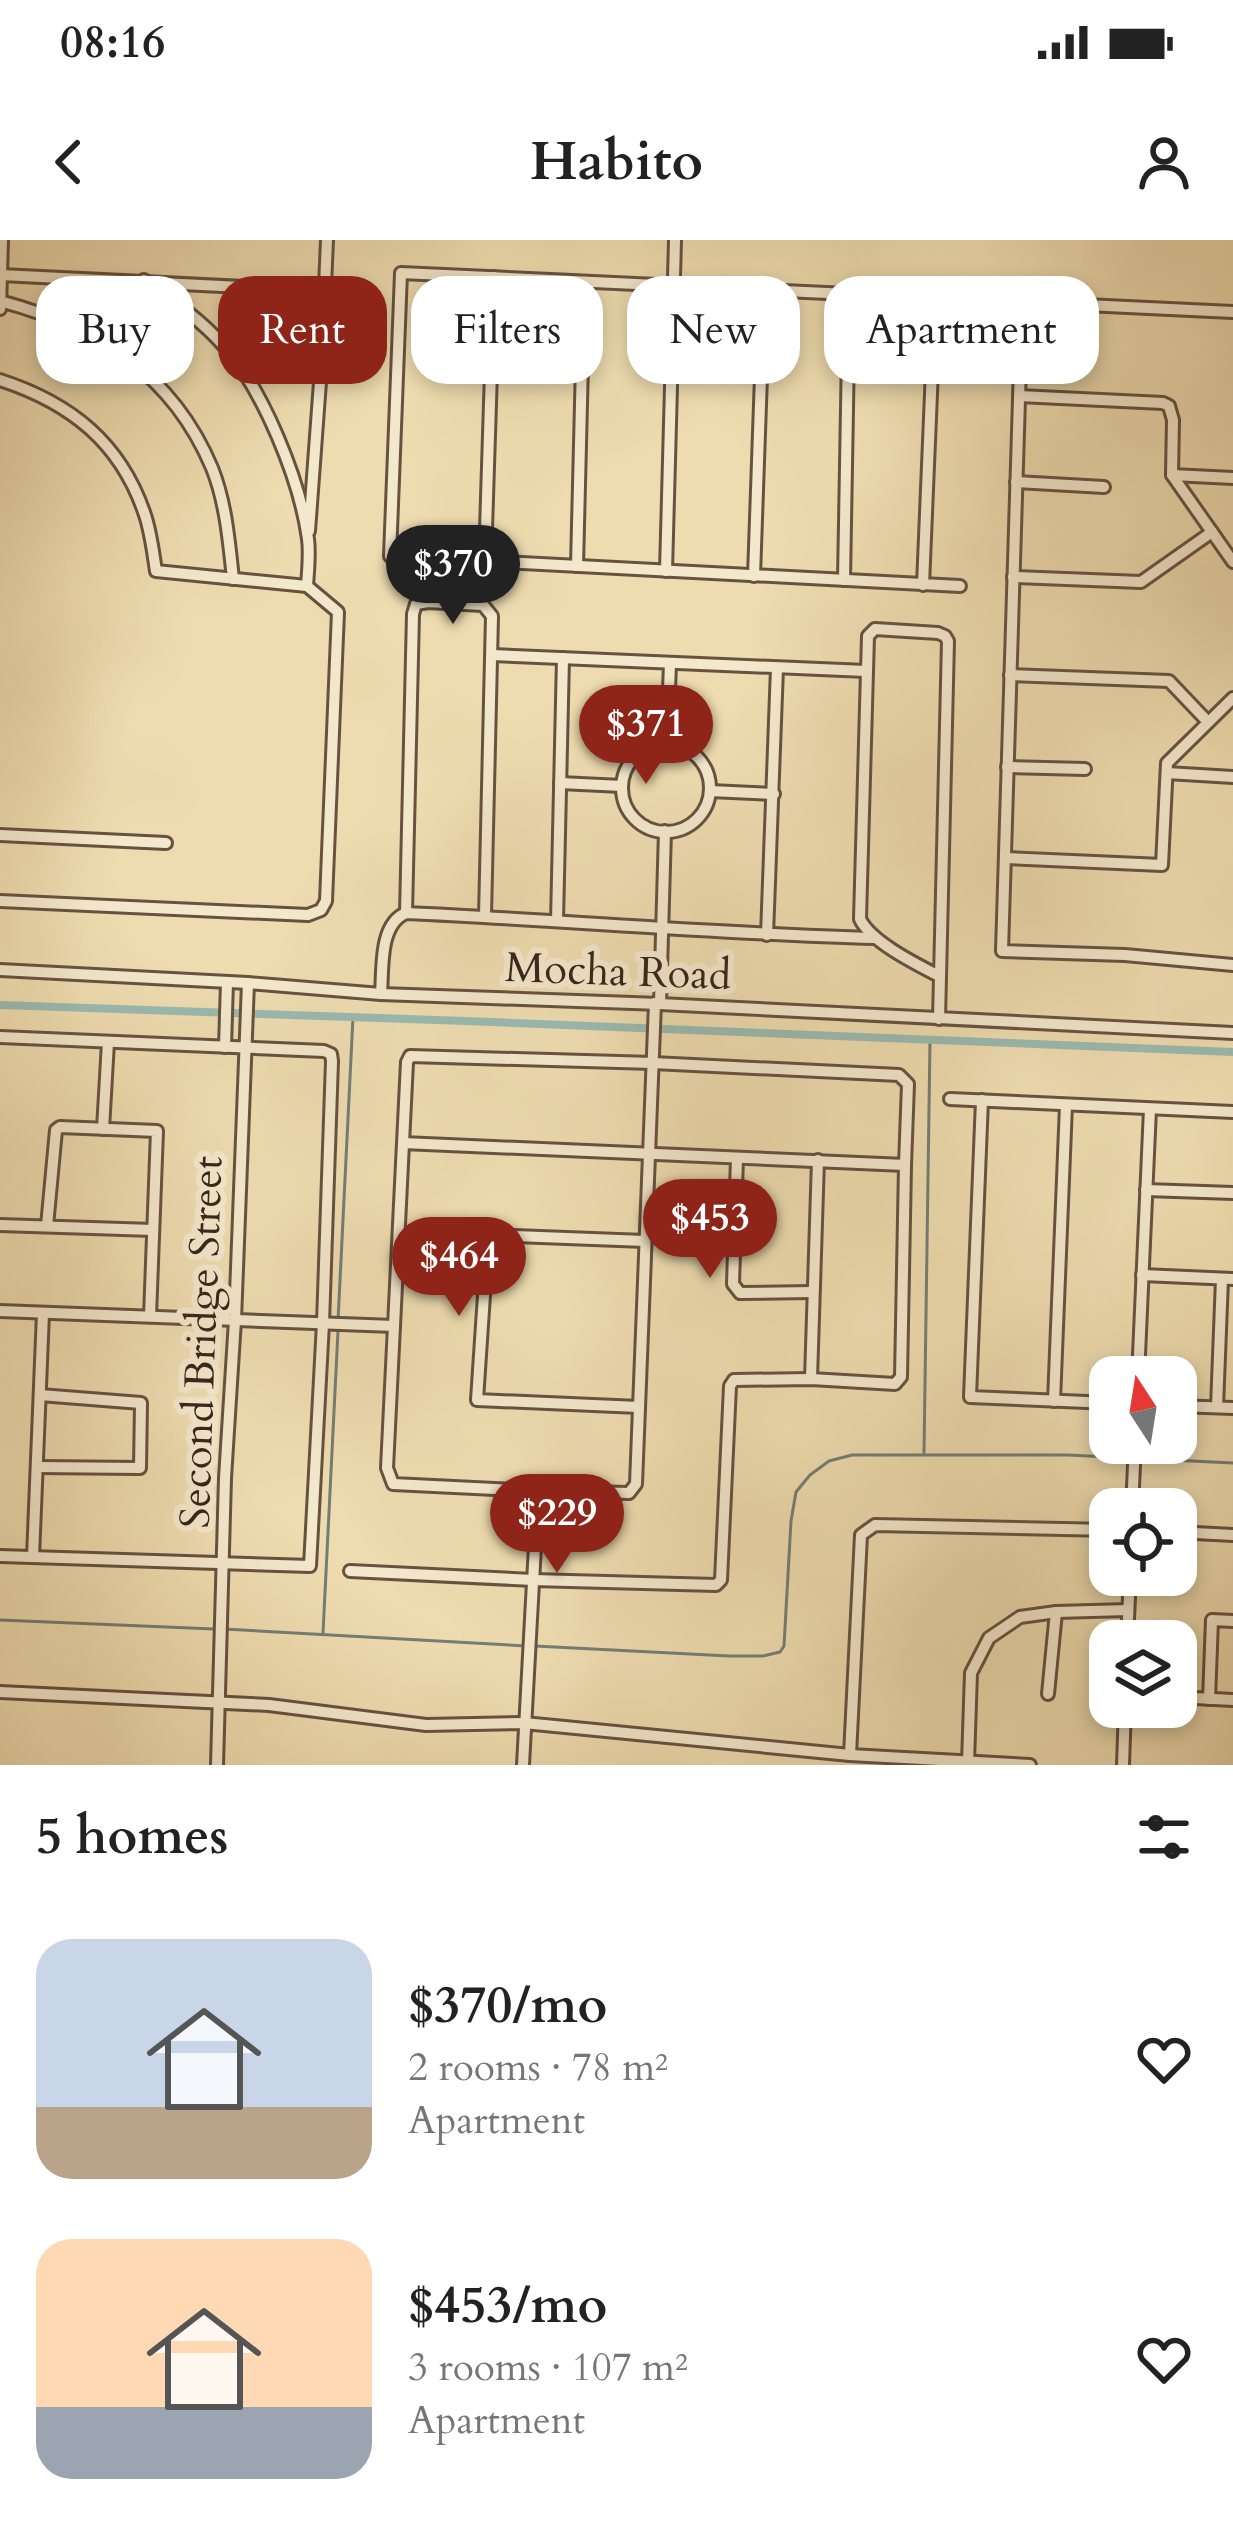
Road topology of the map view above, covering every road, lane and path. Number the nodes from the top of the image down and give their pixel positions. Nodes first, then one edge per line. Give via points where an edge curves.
1 (2, 240) edge
2 (327, 240) edge
3 (675, 240) edge
4 (1, 274) edge
5 (49, 276) edge
6 (325, 276) edge
7 (471, 276) edge
8 (674, 276) edge
9 (0, 305) edge
10 (1233, 312) edge
11 (194, 316) edge
12 (0, 380) edge
13 (320, 384) edge
14 (491, 384) edge
15 (581, 384) edge
16 (671, 384) edge
17 (761, 384) edge
18 (847, 384) edge
19 (931, 384) edge
20 (1019, 396) junction
21 (1172, 475) junction
22 (1233, 478) edge
23 (1016, 482) junction
24 (1105, 487) dead end
25 (1212, 532) junction
26 (308, 540) junction
27 (485, 561) junction
28 (1233, 562) edge
29 (577, 566) junction
30 (666, 571) junction
31 (754, 575) junction
32 (1013, 577) junction
33 (233, 578) junction
34 (844, 580) junction
35 (923, 584) junction
36 (307, 586) junction
37 (960, 586) dead end
38 (492, 656) junction
39 (563, 658) junction
40 (670, 663) junction
41 (777, 668) junction
42 (866, 671) junction
43 (1010, 675) junction
44 (1233, 698) edge
45 (1208, 722) junction
46 (668, 745) junction
47 (1007, 767) junction
48 (1085, 769) dead end
49 (1167, 773) junction
50 (1233, 777) edge
51 (560, 783) junction
52 (622, 786) junction
53 (710, 791) junction
54 (774, 794) junction
55 (665, 831) junction
56 (0, 835) edge
57 (166, 843) dead end
58 (1005, 857) junction
59 (0, 901) edge
60 (406, 913) junction
61 (485, 916) junction
62 (557, 921) junction
63 (662, 926) junction
64 (766, 935) junction
65 (877, 938) junction
66 (1233, 964) edge
67 (0, 970) edge
68 (939, 976) junction
69 (227, 982) junction
70 (248, 983) junction
71 (381, 994) junction
72 (657, 1004) junction
73 (939, 1019) junction
74 (1233, 1033) edge
75 (0, 1037) edge
76 (108, 1042) junction
77 (225, 1046) junction
78 (245, 1047) junction
79 (653, 1064) junction
80 (950, 1099) dead end
81 (982, 1100) junction
82 (1066, 1105) junction
83 (1150, 1109) junction
84 (1233, 1112) edge
85 (104, 1129) junction
86 (403, 1143) junction
87 (650, 1153) junction
88 (737, 1158) junction
89 (818, 1160) junction
90 (905, 1165) junction
91 (1146, 1190) junction
92 (1233, 1193) edge
93 (0, 1225) edge
94 (47, 1226) junction
95 (153, 1230) junction
96 (646, 1241) junction
97 (1142, 1275) junction
98 (1227, 1279) edge
99 (812, 1292) junction
100 (0, 1311) edge
101 (43, 1313) junction
102 (150, 1316) junction
103 (235, 1320) junction
104 (333, 1323) junction
105 (394, 1326) junction
106 (1139, 1356) edge
107 (811, 1379) junction
108 (40, 1395) junction
109 (1054, 1401) junction
110 (1089, 1402) edge
111 (639, 1407) junction
112 (1197, 1407) edge
113 (1217, 1408) junction
114 (1233, 1408) edge
115 (37, 1467) junction
116 (545, 1491) junction
117 (1089, 1530) edge
118 (1197, 1533) edge
119 (1233, 1535) edge
120 (0, 1556) edge
121 (33, 1558) junction
122 (224, 1564) junction
123 (350, 1571) dead end
124 (533, 1580) junction
125 (1129, 1596) edge
126 (1128, 1610) junction
127 (1056, 1612) junction
128 (1128, 1620) edge
129 (1233, 1621) edge
130 (0, 1692) edge
131 (1048, 1694) dead end
132 (1197, 1698) edge
133 (1209, 1699) junction
134 (1233, 1700) edge
135 (219, 1704) junction
136 (524, 1723) junction
137 (1124, 1728) edge
138 (850, 1755) junction
139 (968, 1762) junction
140 (218, 1765) edge
141 (524, 1765) edge
142 (1030, 1765) edge
143 (1123, 1765) edge

1 - 4 street
2 - 6 street
3 - 8 street
4 - 5 street
4 - 9 street
7 - 27 street via 401,273 390,556
9 - 33 street via 38,311 100,338 166,393 213,470
10 - 20 street via 1022,302
11 - 26 street via 226,348 272,425
12 - 33 street via 58,404 111,451 147,519 156,571
13 - 26 street
14 - 27 street
15 - 29 street
16 - 30 street
17 - 31 street
18 - 34 street
19 - 35 street
20 - 21 street via 1162,403 1172,411
20 - 23 street
21 - 22 street
21 - 25 street
23 - 24 street
23 - 32 street
25 - 28 street
25 - 32 street via 1141,582
26 - 36 street
27 - 29 street
29 - 30 street
30 - 31 street
31 - 34 street
32 - 43 street
33 - 36 street
34 - 35 street
35 - 37 street
36 - 59 street via 338,612 324,907 308,915
38 - 39 street
38 - 60 street via 486,607 421,602 413,609
38 - 61 street
39 - 40 street
39 - 51 street
40 - 41 street
40 - 46 street
41 - 42 street
41 - 54 street
42 - 65 street via 860,912
42 - 68 street via 875,629 947,638
43 - 45 street via 1169,681
43 - 47 street
44 - 45 street
45 - 49 street via 1166,764
46 - 52 street via 636,756
46 - 53 street via 699,759
47 - 48 street
47 - 58 street
49 - 50 street
49 - 58 street via 1162,865
51 - 52 street
51 - 62 street
52 - 55 street via 634,818
53 - 54 street
53 - 55 street via 696,820
54 - 64 street
55 - 63 street
56 - 57 street
58 - 66 street via 1002,951
60 - 61 street
60 - 71 street via 388,928
61 - 62 street
62 - 63 street
63 - 64 street
63 - 72 street
64 - 65 street
65 - 68 street
67 - 69 street, Mocha Road
68 - 73 street
69 - 70 street, Mocha Road
69 - 77 street
70 - 71 street, Mocha Road
70 - 78 street, Second Bridge Street
71 - 72 street, Mocha Road
72 - 73 street, Mocha Road
72 - 79 street
73 - 74 street, Mocha Road
75 - 76 street
76 - 77 street
76 - 85 street
77 - 78 street
78 - 103 street, Second Bridge Street
78 - 104 street via 331,1054
79 - 86 street via 410,1057
79 - 87 street
79 - 90 street via 899,1075 908,1084
80 - 81 street
81 - 82 street
81 - 109 street via 970,1397
82 - 83 street
82 - 109 street
83 - 84 street
83 - 91 street
85 - 94 street via 56,1130
85 - 95 street via 157,1131
86 - 87 street
86 - 105 street
87 - 88 street
87 - 96 street
88 - 89 street
88 - 99 street via 733,1284 740,1293
89 - 90 street
89 - 99 street
90 - 107 street via 901,1377 895,1384
91 - 92 street
91 - 97 street
93 - 94 street
94 - 95 street
95 - 102 street
96 - 111 street
96 - 111 street via 488,1235 477,1400
97 - 98 street
97 - 106 street
98 - 113 street
99 - 107 street
100 - 101 street
101 - 102 street
101 - 108 street
102 - 103 street
103 - 104 street
103 - 122 street, Second Bridge Street
104 - 105 street
104 - 122 street via 310,1566
105 - 116 street via 387,1468 393,1484
107 - 124 street via 730,1386 716,1586
108 - 115 street
108 - 115 street via 141,1403 140,1468
109 - 110 street
111 - 116 street via 629,1493
112 - 113 street
113 - 114 street
115 - 121 street
116 - 124 street
117 - 138 street via 875,1525 861,1535
118 - 119 street
120 - 121 street
121 - 122 street
122 - 135 street, Second Bridge Street
123 - 124 street
124 - 136 street
125 - 126 street
126 - 127 street
126 - 128 street
127 - 131 street
127 - 139 street via 1020,1617 988,1638 971,1672
129 - 133 street via 1213,1620
130 - 135 street
132 - 133 street
133 - 134 street
135 - 136 street via 426,1725
135 - 140 street, Second Bridge Street
136 - 138 street
136 - 141 street
137 - 143 street
138 - 139 street
139 - 142 street

